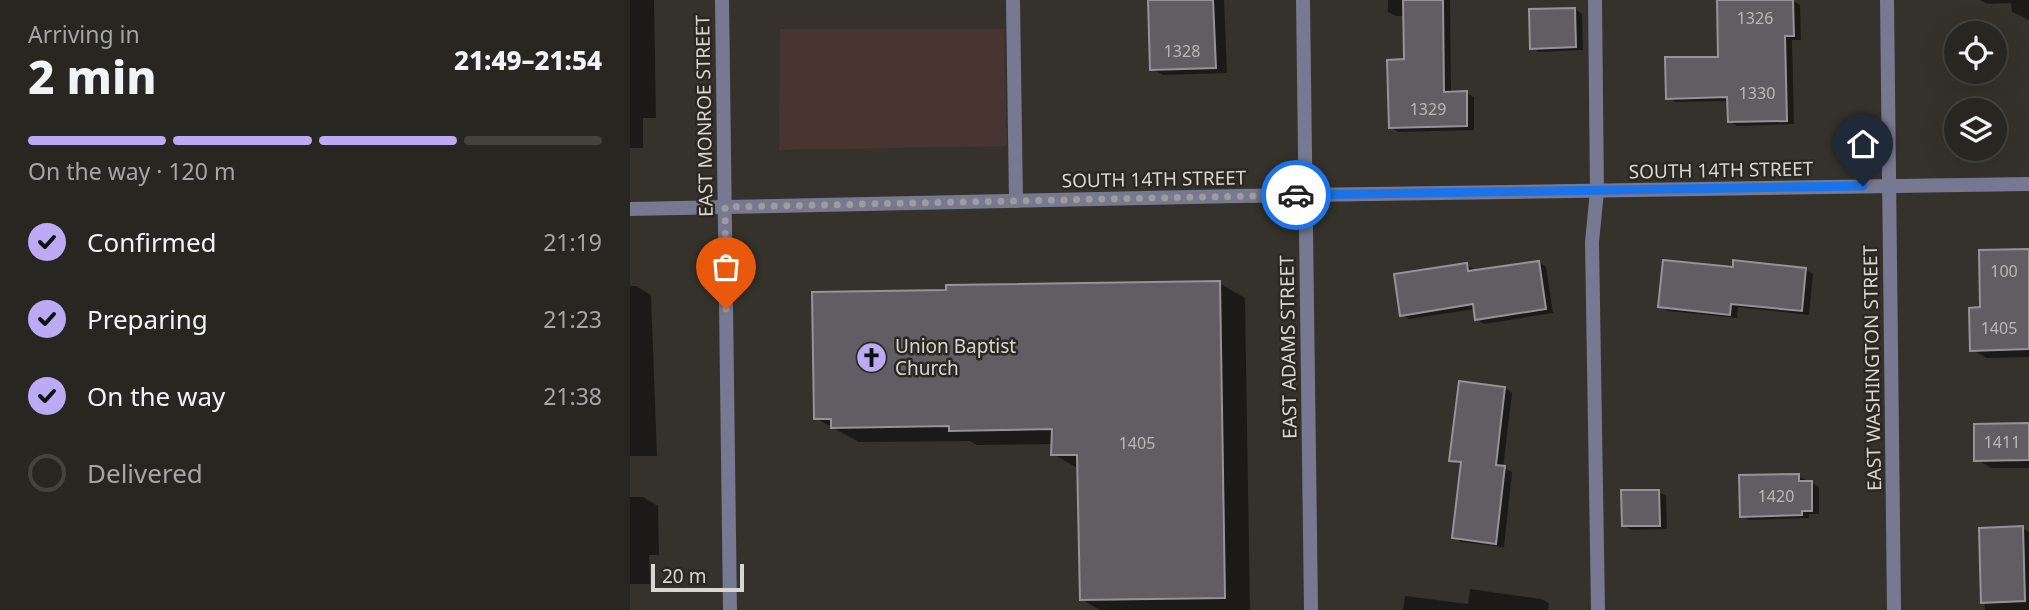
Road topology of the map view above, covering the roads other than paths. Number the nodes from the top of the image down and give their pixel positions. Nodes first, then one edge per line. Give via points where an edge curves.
1 (722, 0) edge
2 (1013, 0) edge
3 (1303, 0) edge
4 (1595, 0) edge
5 (1887, 0) edge
6 (2029, 184) edge
7 (1889, 186) junction
8 (1597, 191) junction
9 (1305, 195) junction
10 (1016, 201) junction
11 (725, 207) junction
12 (630, 209) edge
13 (730, 610) edge
14 (1311, 610) edge
15 (1598, 610) edge
16 (1894, 610) edge

1 - 11 street, EAST MONROE STREET
2 - 10 street
3 - 9 street, EAST ADAMS STREET
4 - 8 street
5 - 7 street, EAST WASHINGTON STREET
6 - 7 street, SOUTH 14TH STREET
7 - 8 street, SOUTH 14TH STREET
7 - 16 street, EAST WASHINGTON STREET
8 - 9 street, SOUTH 14TH STREET
8 - 15 street via 1592,242
9 - 10 street, SOUTH 14TH STREET
9 - 14 street, EAST ADAMS STREET
10 - 11 street, SOUTH 14TH STREET
11 - 12 street, SOUTH 14TH STREET
11 - 13 street, EAST MONROE STREET

